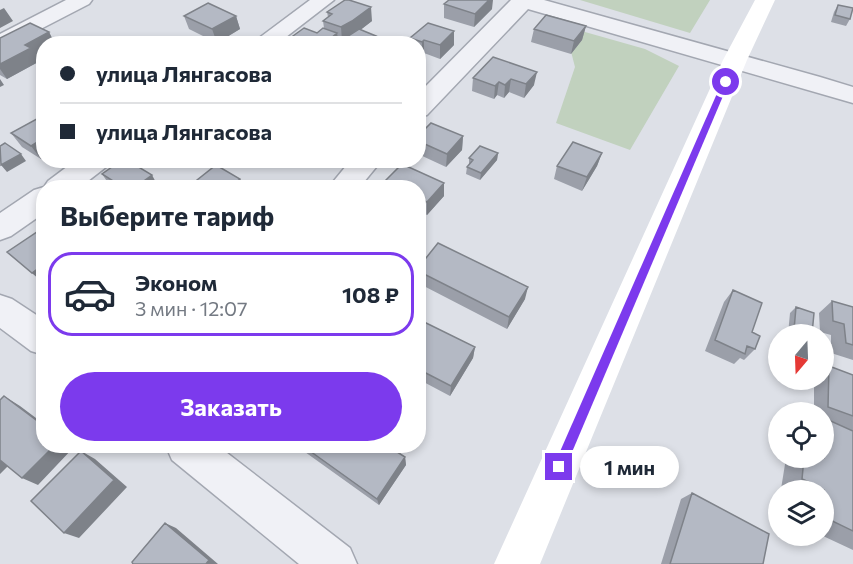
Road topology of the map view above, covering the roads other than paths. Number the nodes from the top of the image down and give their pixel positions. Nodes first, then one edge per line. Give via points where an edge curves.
1 (82, 0) edge
2 (324, 0) edge
3 (522, 0) edge
4 (765, 0) edge
5 (273, 36) edge
6 (0, 43) edge
7 (735, 60) junction
8 (853, 95) edge
9 (426, 101) edge
10 (85, 168) edge
11 (361, 168) edge
12 (69, 180) edge
13 (349, 180) edge
14 (36, 203) edge
15 (0, 228) edge
16 (0, 309) edge
17 (36, 334) edge
18 (195, 453) edge
19 (334, 564) edge
20 (517, 564) edge

1 - 6 street
2 - 5 street
3 - 7 street
3 - 9 street
4 - 7 main road
7 - 8 street
7 - 20 main road
10 - 12 street
11 - 13 street
14 - 15 street
16 - 17 street
18 - 19 street

